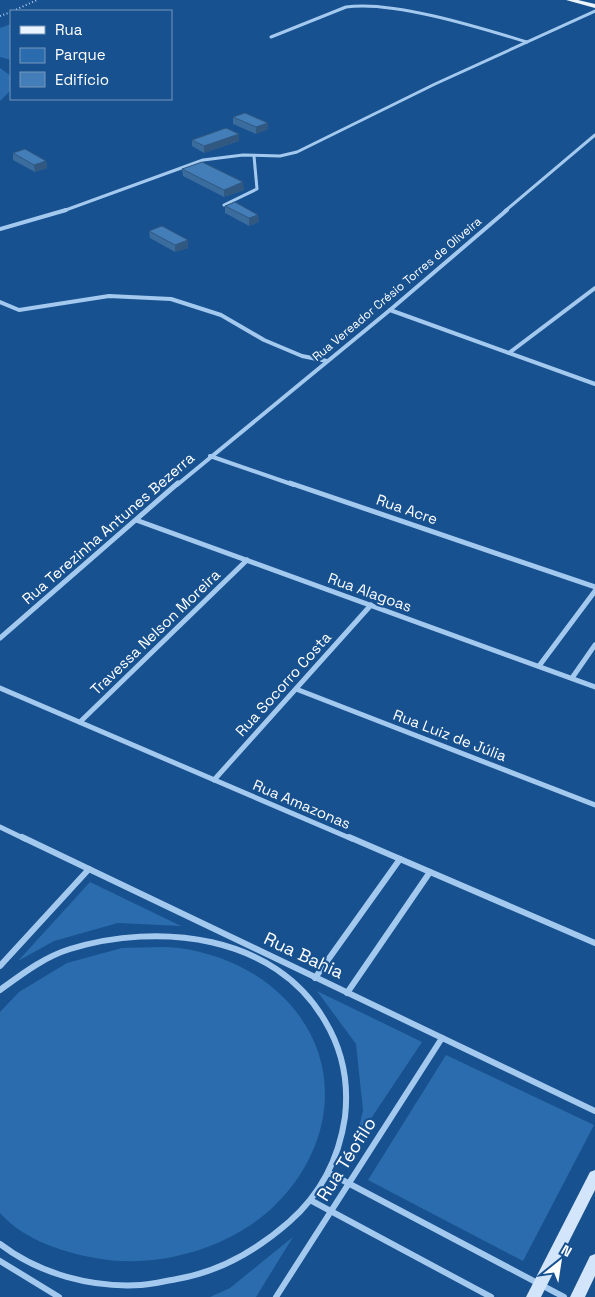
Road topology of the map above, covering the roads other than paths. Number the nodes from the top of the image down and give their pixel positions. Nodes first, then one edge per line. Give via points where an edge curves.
1 (570, 0) edge
2 (594, 9) edge
3 (271, 37) dead end
4 (527, 42) junction
5 (595, 135) edge
6 (254, 156) junction
7 (224, 205) edge
8 (0, 229) edge
9 (595, 288) edge
10 (0, 302) edge
11 (390, 310) junction
12 (509, 353) junction
13 (327, 361) junction
14 (595, 384) edge
15 (210, 456) junction
16 (136, 520) junction
17 (246, 560) junction
18 (595, 587) edge
19 (595, 591) edge
20 (371, 605) junction
21 (0, 638) edge
22 (595, 645) edge
23 (539, 666) junction
24 (572, 678) junction
25 (595, 687) edge
26 (0, 688) edge
27 (296, 688) junction
28 (80, 722) junction
29 (214, 780) junction
30 (595, 805) edge
31 (0, 826) edge
32 (400, 859) junction
33 (89, 869) junction
34 (430, 872) junction
35 (595, 943) edge
36 (246, 948) junction
37 (0, 966) edge
38 (315, 978) junction
39 (0, 990) edge
40 (347, 992) junction
41 (442, 1038) junction
42 (595, 1111) edge
43 (329, 1173) junction
44 (595, 1176) edge
45 (348, 1183) junction
46 (312, 1201) junction
47 (331, 1211) junction
48 (0, 1244) edge
49 (8, 1252) junction
50 (0, 1261) edge
51 (595, 1261) edge
52 (536, 1291) edge
53 (59, 1297) edge
54 (276, 1297) edge
55 (491, 1297) edge
56 (564, 1297) edge
57 (578, 1297) edge

1 - 2 main road
2 - 4 street
3 - 4 street via 357,4 373,2 399,4
4 - 6 street via 297,152
5 - 11 street, Rua Vereador Crésio Torres de Oliveira
6 - 7 street via 257,189
6 - 8 street via 203,160 61,212
9 - 12 street
10 - 13 street via 20,310 108,296 171,299 221,315 264,340 302,356
11 - 12 street
11 - 13 street, Rua Vereador Crésio Torres de Oliveira
12 - 14 street
13 - 15 street, Rua Vereador Crésio Torres de Oliveira
15 - 16 street, Rua Terezinha Antunes Bezerra
15 - 18 street, Rua Acre
16 - 17 street, Rua Alagoas
16 - 21 street, Rua Terezinha Antunes Bezerra
17 - 20 street, Rua Alagoas
17 - 28 street, Travessa Nelson Moreira
19 - 23 street
20 - 23 street, Rua Alagoas
20 - 27 street, Rua Socorro Costa
22 - 24 street
23 - 24 street, Rua Alagoas
24 - 25 street, Rua Alagoas
26 - 28 street, Rua Amazonas
27 - 29 street, Rua Socorro Costa
27 - 30 street, Rua Luiz de Júlia
28 - 29 street, Rua Amazonas
29 - 32 street, Rua Amazonas
31 - 33 street, Rua Bahia
32 - 34 street, Rua Amazonas
32 - 38 street
33 - 36 street, Rua Bahia
33 - 37 street
34 - 35 street, Rua Amazonas
34 - 40 street
36 - 38 street, Rua Bahia
36 - 39 street via 158,933 112,937 68,949 28,969
36 - 43 street via 283,973 314,1003 337,1041 348,1083 345,1128
38 - 40 street, Rua Bahia
40 - 41 street, Rua Bahia
41 - 42 street, Rua Bahia
41 - 45 street, Rua Téofilo
43 - 45 street
43 - 46 street
44 - 52 street
45 - 47 street, Rua Téofilo
45 - 52 street
46 - 47 street
46 - 49 street via 266,1242 206,1273 137,1286 68,1278
47 - 54 street, Rua Téofilo
47 - 55 street
48 - 49 street
49 - 50 street
50 - 53 street
51 - 57 street
52 - 56 street

